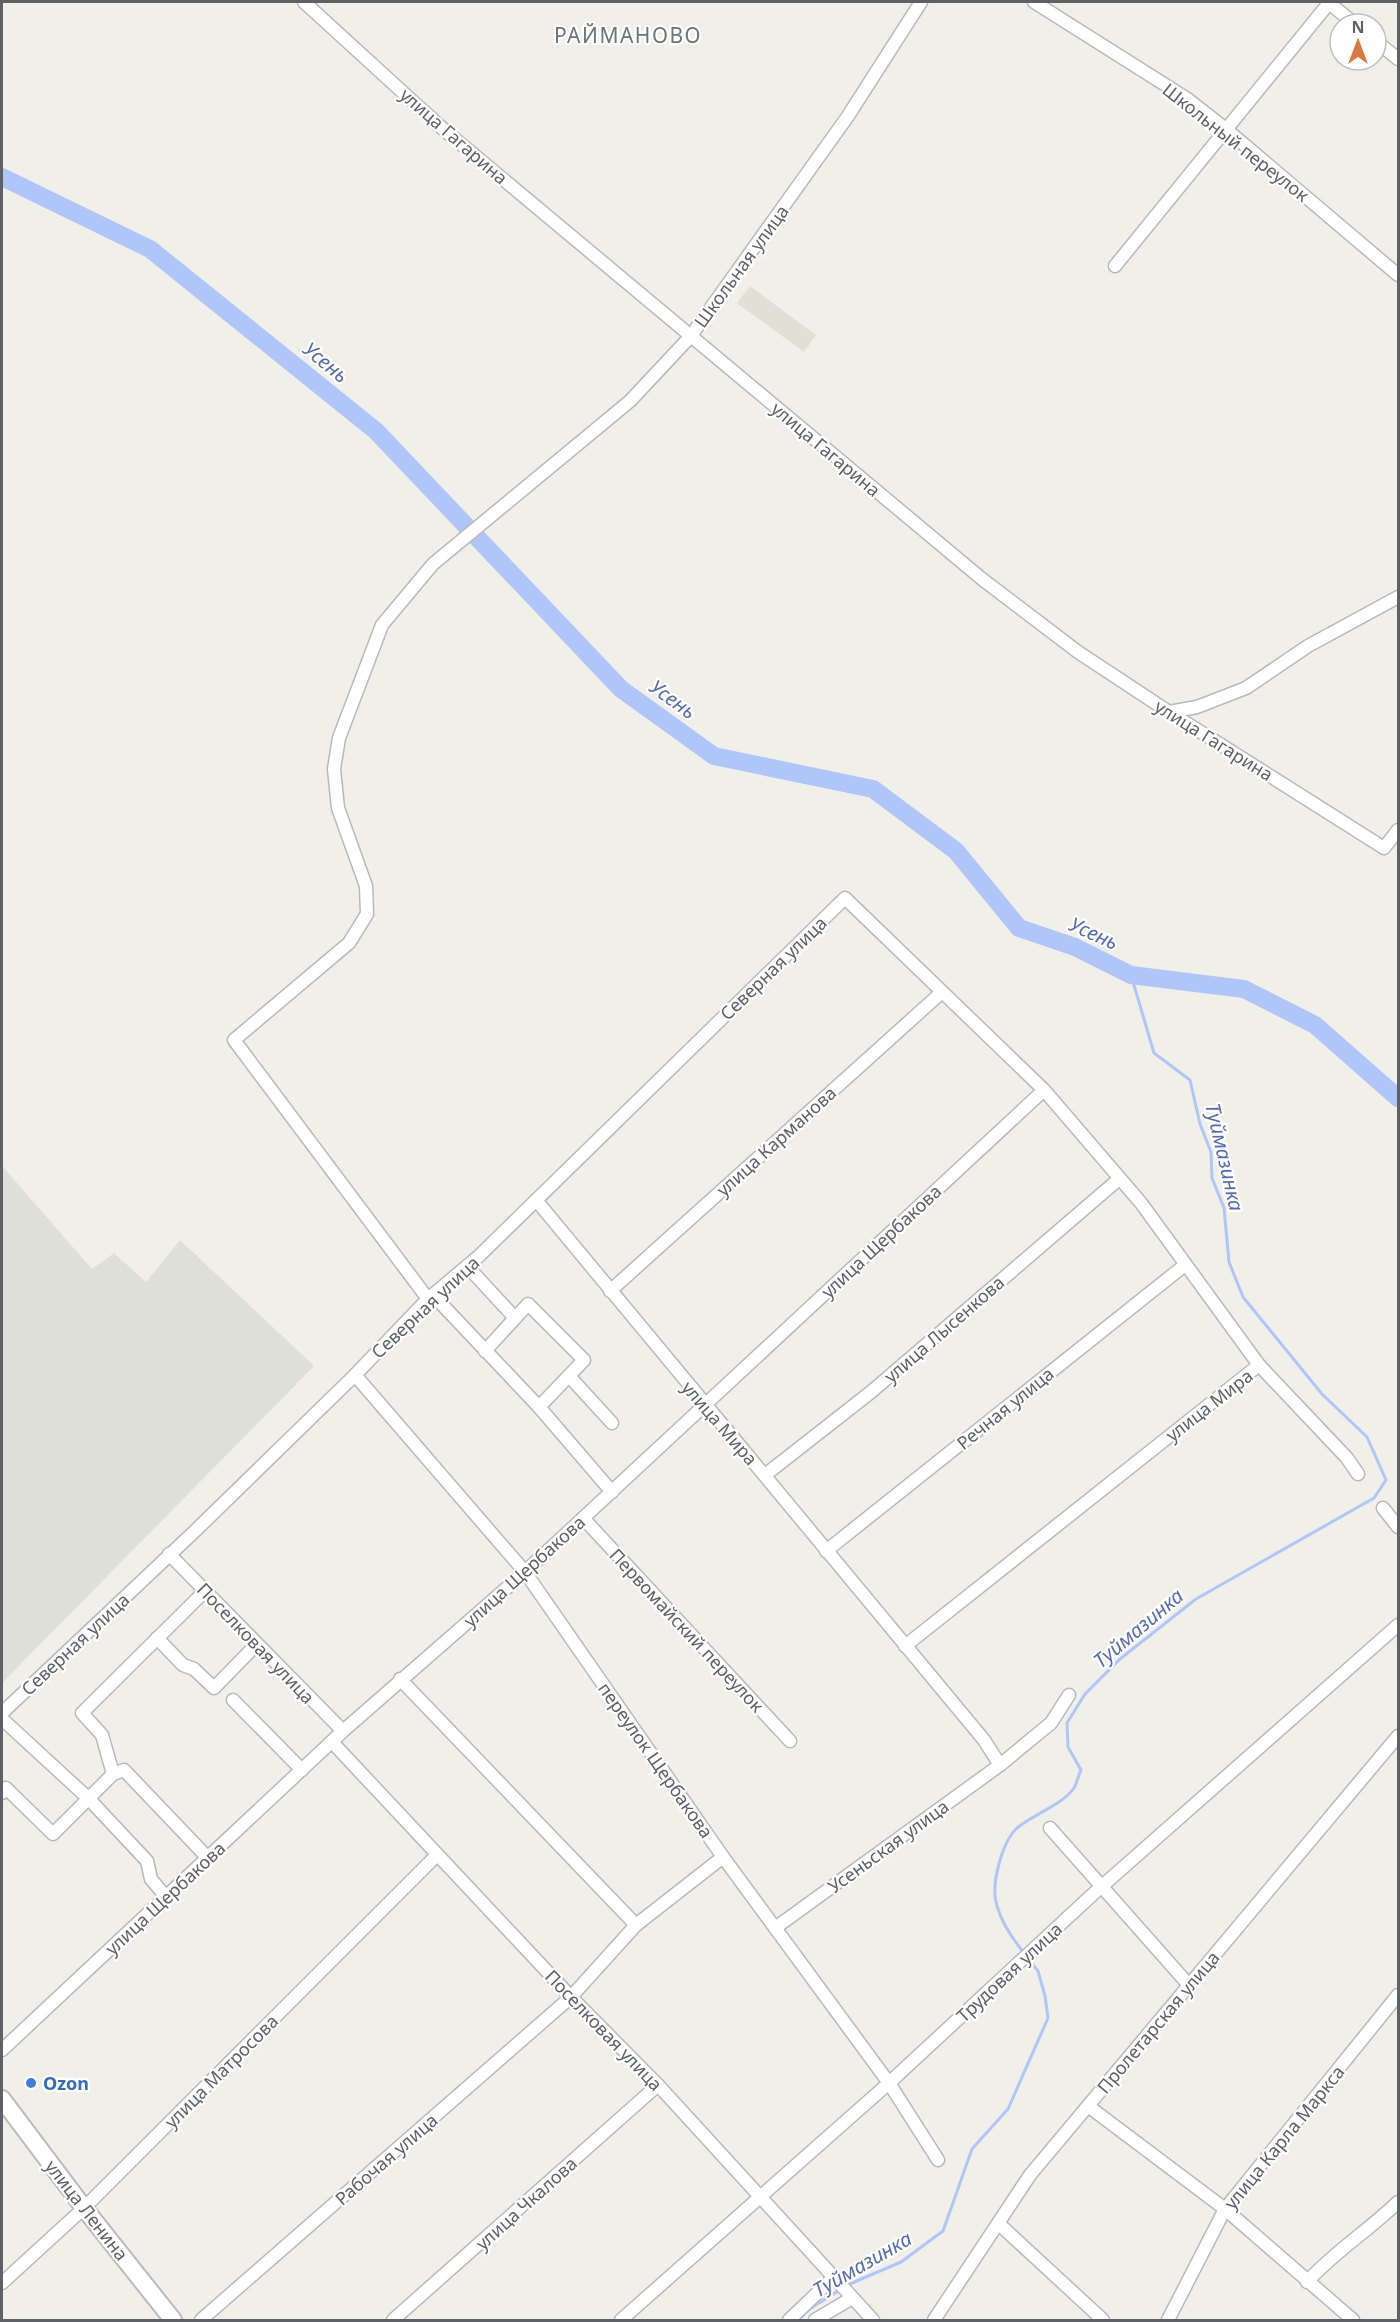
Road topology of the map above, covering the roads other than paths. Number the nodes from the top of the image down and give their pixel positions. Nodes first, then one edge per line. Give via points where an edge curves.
1 (304, 2) edge
2 (921, 2) edge
3 (1034, 2) edge
4 (1340, 12) edge
5 (1227, 130) junction
6 (1114, 266) dead end
7 (1398, 275) edge
8 (690, 337) junction
9 (1398, 597) edge
10 (1168, 712) junction
11 (1398, 830) edge
12 (942, 992) junction
13 (1044, 1090) junction
14 (1119, 1179) junction
15 (536, 1200) junction
16 (1185, 1265) junction
17 (467, 1266) junction
18 (610, 1291) junction
19 (430, 1297) junction
20 (515, 1318) junction
21 (485, 1351) junction
22 (1259, 1365) junction
23 (355, 1375) junction
24 (569, 1376) junction
25 (704, 1406) junction
26 (539, 1407) junction
27 (612, 1422) dead end
28 (1358, 1474) dead end
29 (765, 1475) junction
30 (612, 1492) junction
31 (1383, 1508) dead end
32 (583, 1518) junction
33 (1398, 1527) edge
34 (826, 1551) junction
35 (169, 1554) junction
36 (525, 1572) junction
37 (205, 1590) junction
38 (1398, 1625) edge
39 (157, 1638) junction
40 (257, 1644) junction
41 (905, 1646) junction
42 (400, 1679) junction
43 (1069, 1695) dead end
44 (233, 1700) dead end
45 (2, 1713) edge
46 (2, 1719) edge
47 (343, 1731) junction
48 (1398, 1736) edge
49 (790, 1741) dead end
50 (332, 1742) junction
51 (1000, 1765) junction
52 (302, 1770) junction
53 (113, 1774) junction
54 (2, 1793) edge
55 (87, 1798) junction
56 (1050, 1828) dead end
57 (437, 1855) junction
58 (723, 1857) junction
59 (208, 1858) junction
60 (1102, 1887) junction
61 (166, 1897) junction
62 (636, 1925) junction
63 (776, 1928) junction
64 (1188, 1984) junction
65 (1398, 1995) edge
66 (571, 1997) junction
67 (2, 2050) edge
68 (889, 2083) junction
69 (658, 2085) junction
70 (2, 2099) edge
71 (1088, 2106) junction
72 (938, 2160) dead end
73 (759, 2198) junction
74 (1398, 2202) edge
75 (84, 2208) junction
76 (1225, 2209) junction
77 (999, 2224) junction
78 (1306, 2282) junction
79 (2, 2283) edge
80 (843, 2288) junction
81 (173, 2320) edge
82 (201, 2320) edge
83 (393, 2320) edge
84 (621, 2320) edge
85 (789, 2320) edge
86 (815, 2320) edge
87 (873, 2320) edge
88 (934, 2320) edge
89 (1103, 2320) edge
90 (1168, 2320) edge
91 (1353, 2320) edge

1 - 8 street, улица Гагарина via 443,129
2 - 8 street, Школьная улица via 848,116
3 - 5 street, Школьный переулок via 1186,98
4 - 5 street via 1329,3
5 - 6 street
5 - 7 street, Школьный переулок
8 - 10 street, улица Гагарина via 982,579 1078,652
8 - 19 street, Школьная улица via 630,401 433,564 382,624 339,738 334,769 338,808 366,886 367,914 349,943 234,1040
9 - 10 street via 1308,646 1246,688 1197,707
10 - 11 street, улица Гагарина via 1384,848
12 - 13 street
12 - 15 street, Северная улица via 845,898
12 - 18 street, улица Карманова
13 - 14 street
13 - 25 street, улица Щербакова
14 - 16 street
14 - 29 street, улица Лысенкова via 870,1392
15 - 17 street, Северная улица
15 - 18 street, улица Мира
16 - 22 street
16 - 34 street, Речная улица
17 - 19 street, Северная улица
17 - 20 street
18 - 25 street, улица Мира
19 - 21 street
19 - 23 street, Северная улица
20 - 21 street
20 - 24 street via 528,1304 584,1360
21 - 26 street
22 - 28 street
22 - 41 street, улица Мира
23 - 35 street, Северная улица
23 - 36 street, переулок Щербакова
24 - 26 street
24 - 27 street
25 - 29 street, улица Мира
25 - 30 street, улица Щербакова
26 - 30 street
29 - 34 street, улица Мира
30 - 32 street, улица Щербакова
31 - 33 street
32 - 36 street, улица Щербакова
32 - 49 street, Первомайский переулок
34 - 41 street, улица Мира
35 - 37 street, Поселковая улица
35 - 45 street, Северная улица
36 - 42 street, улица Щербакова
36 - 58 street, переулок Щербакова
37 - 39 street
37 - 40 street, Поселковая улица
38 - 60 street, Трудовая улица
39 - 40 street via 183,1665 194,1669 214,1688
39 - 53 street via 82,1713 102,1735
40 - 47 street, Поселковая улица
41 - 51 street, улица Мира via 984,1740
42 - 47 street, улица Щербакова
42 - 62 street
43 - 51 street, Усеньская улица via 1051,1723
44 - 52 street
46 - 55 street
47 - 50 street, улица Щербакова
48 - 64 street, Пролетарская улица
50 - 52 street, улица Щербакова
50 - 57 street, Поселковая улица
51 - 63 street, Усеньская улица
52 - 59 street, улица Щербакова
53 - 55 street
53 - 59 street via 124,1770
54 - 55 street via 6,1788 53,1834
55 - 61 street via 147,1861 151,1878
56 - 60 street
57 - 66 street, Поселковая улица
57 - 75 street, улица Матросова
58 - 62 street, Рабочая улица
58 - 63 street, переулок Щербакова
59 - 61 street, улица Щербакова
60 - 64 street
60 - 68 street, Трудовая улица
61 - 67 street, улица Щербакова
62 - 66 street, Рабочая улица
63 - 68 street, переулок Щербакова
64 - 71 street, Пролетарская улица
65 - 76 street, улица Карла Маркса
66 - 69 street, Поселковая улица
66 - 82 street, Рабочая улица
68 - 72 street, переулок Щербакова
68 - 73 street, Трудовая улица
69 - 73 street, Поселковая улица
69 - 83 street, улица Чкалова
70 - 75 street, улица Ленина
71 - 76 street
71 - 77 street, Пролетарская улица via 1030,2175
73 - 80 street, Поселковая улица
73 - 84 street, Трудовая улица
74 - 78 street
75 - 79 street, улица Матросова
75 - 81 street, улица Ленина
76 - 78 street
76 - 90 street, улица Карла Маркса
77 - 88 street, Пролетарская улица
77 - 89 street
78 - 91 street
80 - 85 street
80 - 86 street
80 - 87 street, Поселковая улица

